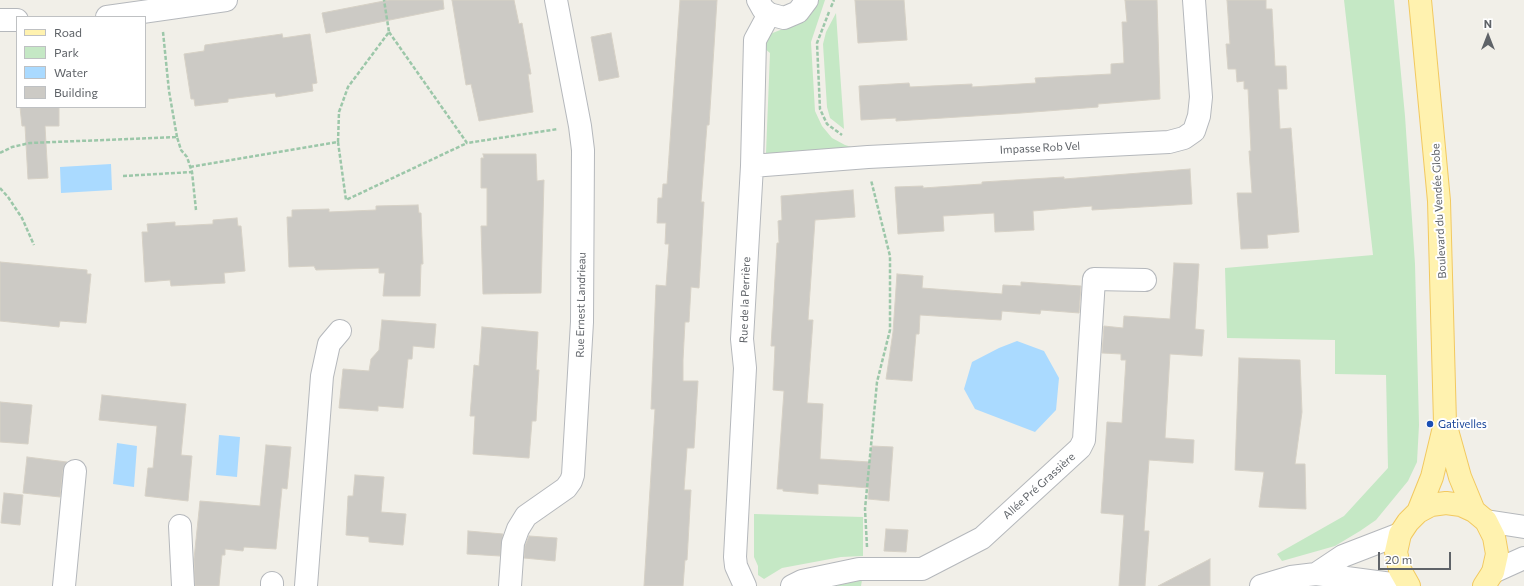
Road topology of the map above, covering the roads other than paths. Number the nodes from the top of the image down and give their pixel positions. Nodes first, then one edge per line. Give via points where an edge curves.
1 (226, 0) edge
2 (556, 0) edge
3 (807, 0) edge
4 (1194, 0) edge
5 (1420, 0) edge
6 (764, 7) edge
7 (115, 16) edge
8 (0, 20) edge
9 (16, 20) edge
10 (752, 166) junction
11 (1144, 280) dead end
12 (340, 330) dead end
13 (1445, 423) junction
14 (75, 471) dead end
15 (1418, 512) junction
16 (1480, 516) junction
17 (180, 526) dead end
18 (1524, 527) edge
19 (1400, 534) junction
20 (1524, 558) edge
21 (1316, 574) junction
22 (1489, 579) edge
23 (64, 586) edge
24 (184, 586) edge
25 (306, 586) edge
26 (510, 586) edge
27 (745, 586) edge
28 (792, 586) edge
29 (1261, 586) edge
30 (1408, 586) edge

1 - 7 street
2 - 26 street, Rue Ernest Landrieau via 583,150 582,322 573,475 566,488 526,516 518,529 513,543
3 - 6 street via 804,7 792,16 784,18
4 - 10 street, Impasse Rob Vel via 1201,97 1194,131 1184,138 1169,142 868,157
5 - 13 main road, Boulevard du Vendée Globe via 1439,201
6 - 10 street, Rue de la Perrière via 755,40
8 - 9 street
10 - 27 street, Rue de la Perrière via 742,340 745,368 734,558
11 - 28 street, Allée Pré Grassière via 1094,279 1084,440 1080,448 982,538 922,569 859,569 802,581
12 - 25 street via 329,344 322,376
13 - 15 main road, Boulevard du Vendée Globe via 1432,477
13 - 16 main road, Boulevard du Vendée Globe via 1460,477
14 - 23 street
15 - 16 main road via 1431,505 1446,503 1461,505
15 - 19 main road
16 - 18 street
16 - 22 main road, Boulevard du Vendée Globe via 1494,537 1497,554
17 - 24 street
19 - 21 street via 1343,556
19 - 30 main road via 1396,552 1400,570
20 - 22 street
21 - 29 street via 1291,577
21 - 30 street

